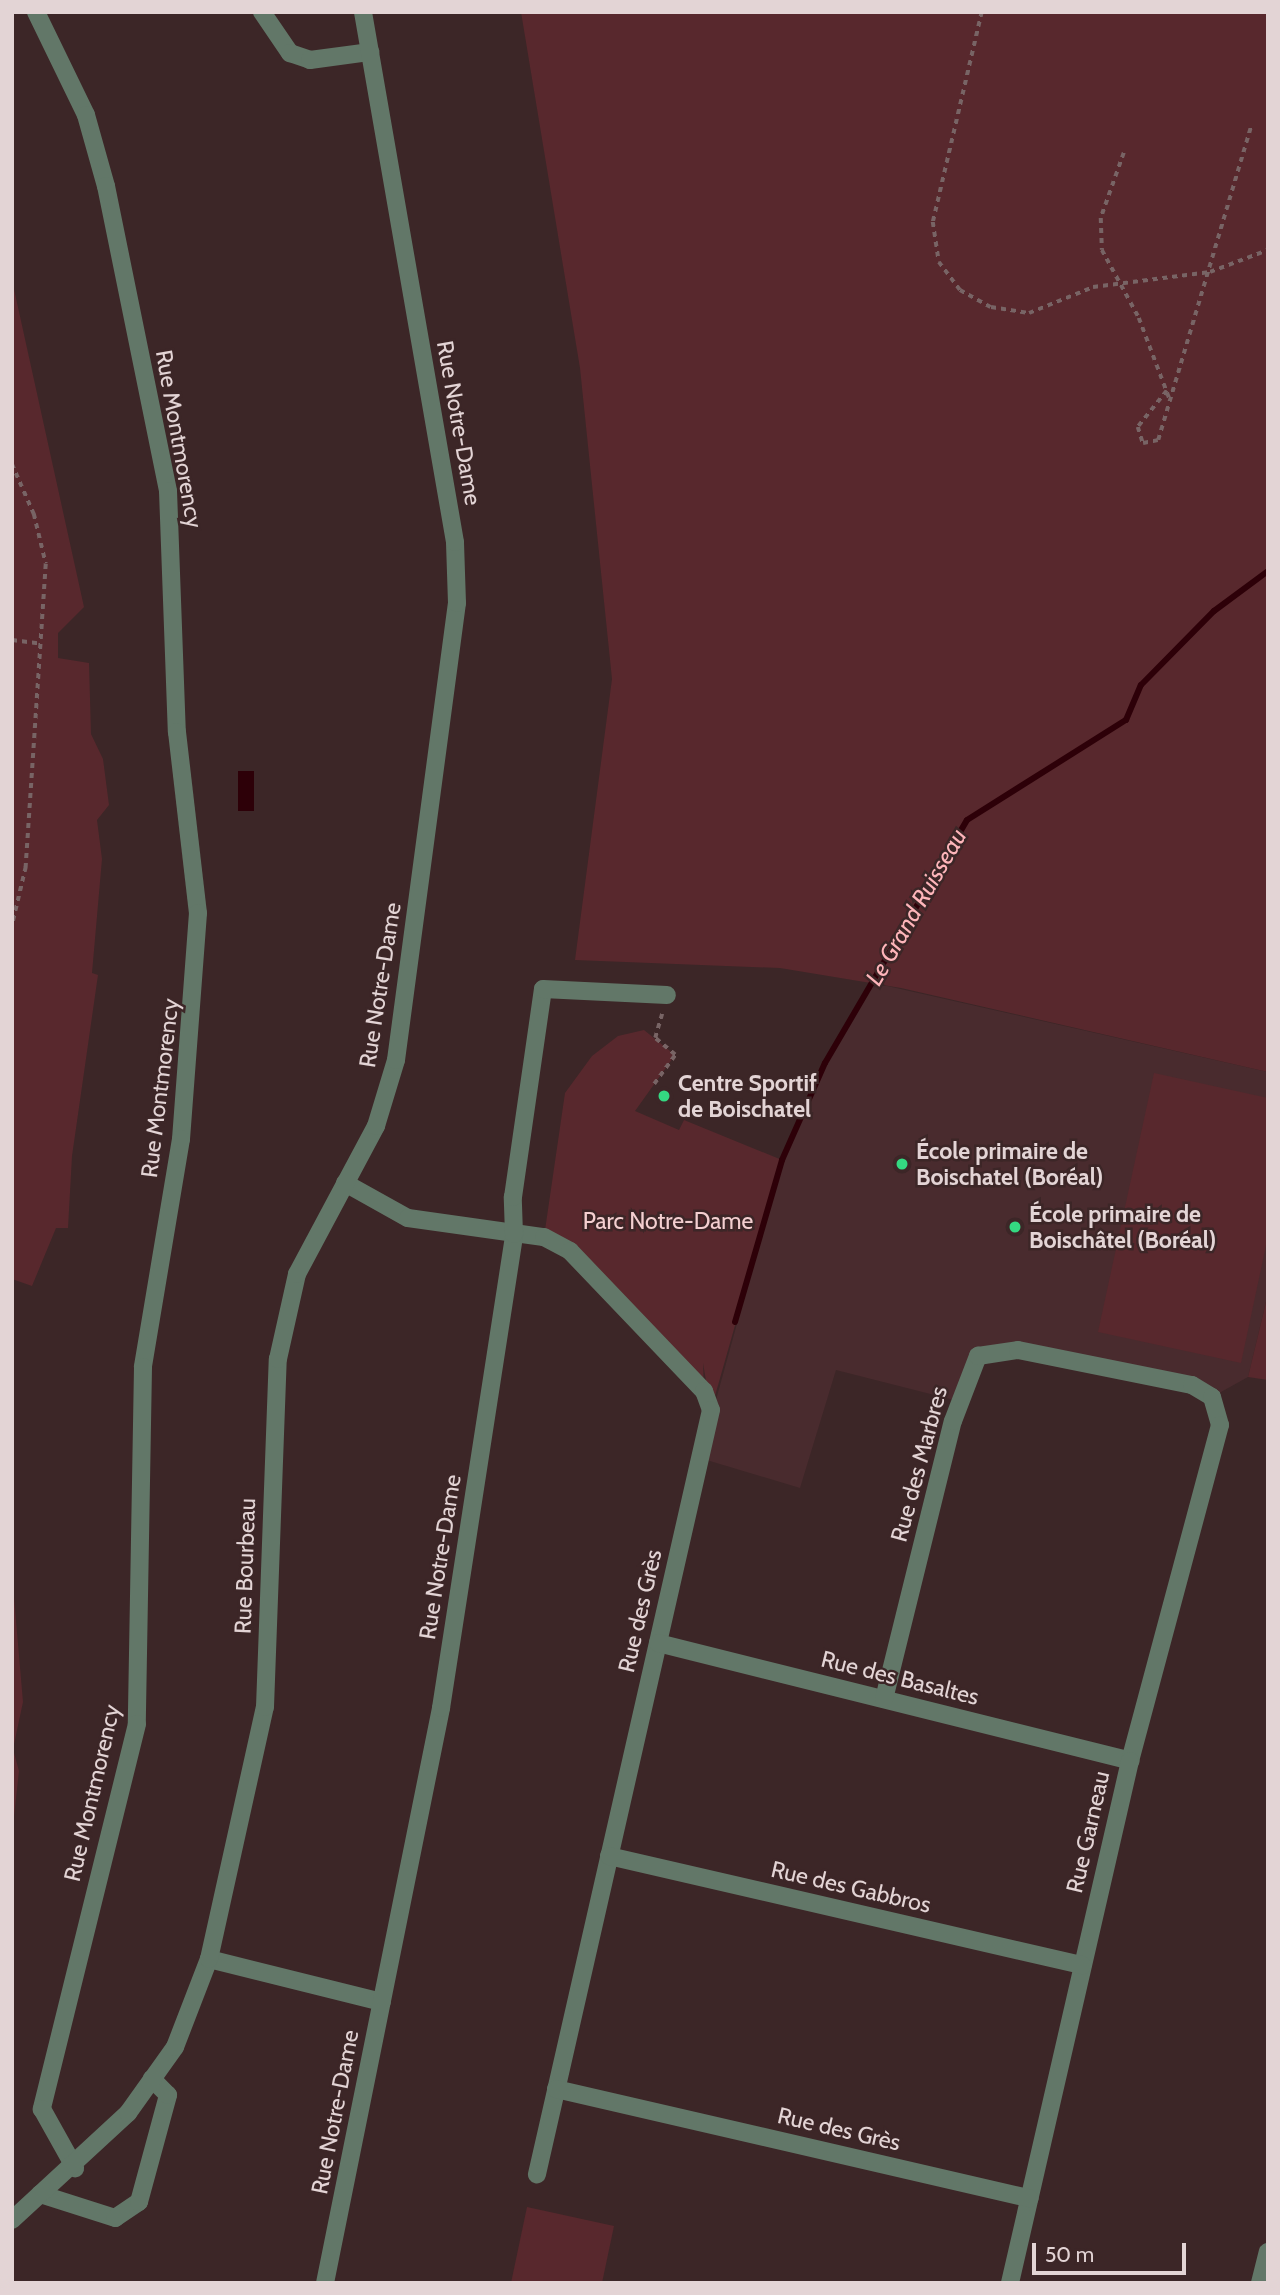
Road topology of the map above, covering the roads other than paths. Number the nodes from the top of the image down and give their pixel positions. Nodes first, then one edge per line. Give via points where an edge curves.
1 (36, 12) edge
2 (262, 12) edge
3 (363, 12) edge
4 (370, 52) junction
5 (667, 995) road end
6 (345, 1183) junction
7 (514, 1234) junction
8 (1212, 1397) joint
9 (658, 1643) junction
10 (884, 1699) junction
11 (1130, 1761) junction
12 (609, 1856) junction
13 (209, 1959) junction
14 (1083, 1965) junction
15 (382, 2002) junction
16 (152, 2079) junction
17 (556, 2089) junction
18 (75, 2168) junction
19 (537, 2174) dead end
20 (40, 2194) junction
21 (1030, 2198) junction
22 (12, 2220) edge
23 (1268, 2252) edge
24 (325, 2283) edge
25 (1010, 2283) edge
26 (1260, 2283) edge

1 - 18 street, Rue Montmorency via 86,115 106,186 168,491 177,732 198,913 185,1112 143,1367 137,1724 42,2109
2 - 4 street via 290,53 310,60
3 - 4 street, Rue Notre-Dame
4 - 6 street, Rue Notre-Dame via 455,542 457,603 396,1060 376,1126
5 - 7 street, Rue Notre-Dame via 543,989 513,1197
6 - 7 street via 408,1218
6 - 13 street, Rue Bourbeau via 297,1274 278,1359 265,1707
7 - 9 street, Rue des Grès via 544,1237 570,1251 704,1391 711,1410
7 - 15 street, Rue Notre-Dame via 441,1708
8 - 10 street, Rue des Marbres via 1192,1385 1017,1350 978,1356 958,1401
8 - 11 street, Rue Garneau via 1220,1425
9 - 10 street, Rue des Basaltes
9 - 12 street, Rue des Grès
10 - 11 street, Rue des Basaltes
11 - 14 street, Rue Garneau
12 - 14 street, Rue des Gabbros
12 - 17 street, Rue des Grès
13 - 15 street
13 - 16 street, Rue Bourbeau via 174,2047
14 - 21 street, Rue Garneau
15 - 24 street, Rue Notre-Dame
16 - 18 street, Rue Bourbeau
16 - 20 street via 168,2095 139,2202 115,2218
17 - 19 street, Rue des Grès
17 - 21 street, Rue des Grès
18 - 20 street, Rue Bourbeau
20 - 22 street, Rue Bourbeau
21 - 25 street, Rue Garneau
23 - 26 street

